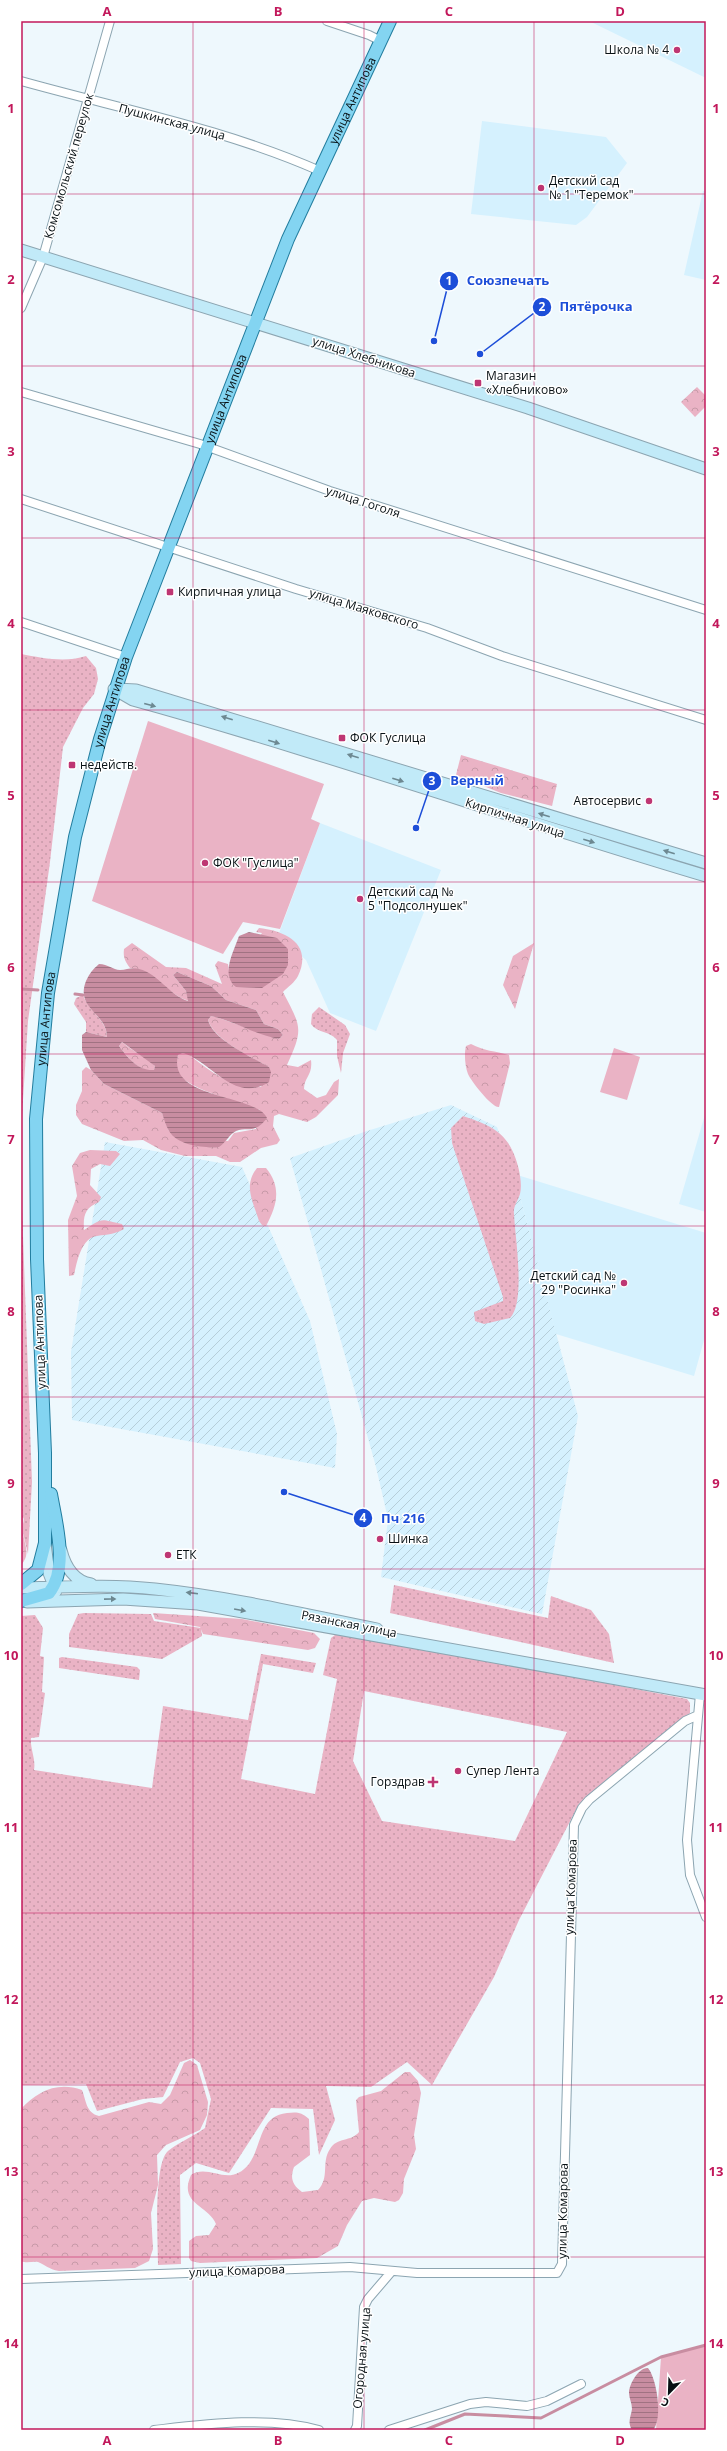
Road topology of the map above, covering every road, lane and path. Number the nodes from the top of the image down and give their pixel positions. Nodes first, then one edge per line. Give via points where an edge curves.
1 (110, 21) edge
2 (327, 21) edge
3 (390, 21) edge
4 (381, 41) junction
5 (21, 81) edge
6 (89, 100) junction
7 (320, 171) junction
8 (21, 250) edge
9 (43, 257) junction
10 (21, 308) edge
11 (257, 322) junction
12 (21, 392) edge
13 (208, 447) junction
14 (706, 469) edge
15 (21, 499) edge
16 (169, 546) junction
17 (706, 610) edge
18 (21, 622) edge
19 (126, 657) junction
20 (114, 689) junction
21 (706, 720) edge
22 (706, 863) edge
23 (706, 876) edge
24 (45, 1453) junction
25 (58, 1542) junction
26 (45, 1543) junction
27 (21, 1584) edge
28 (97, 1586) junction
29 (53, 1587) junction
30 (21, 1588) edge
31 (71, 1600) junction
32 (21, 1602) edge
33 (642, 1685) junction
34 (703, 1695) edge
35 (696, 1716) junction
36 (706, 1917) edge
37 (392, 2271) junction
38 (21, 2279) edge
39 (580, 2384) dead end
40 (154, 2430) edge
41 (319, 2430) edge
42 (355, 2430) edge
43 (389, 2430) edge

1 - 6 street, Комсомольский переулок
2 - 4 street
3 - 4 main road, улица Антипова
4 - 7 main road, улица Антипова
5 - 6 street, Пушкинская улица
6 - 7 street, Пушкинская улица via 267,149
6 - 9 street, Комсомольский переулок
7 - 11 main road, улица Антипова via 288,239
8 - 9 street, улица Хлебникова
9 - 10 street, Комсомольский переулок
9 - 11 street, улица Хлебникова
11 - 13 main road, улица Антипова
11 - 14 street, улица Хлебникова via 436,381 528,408
12 - 13 street, улица Гоголя
13 - 16 main road, улица Антипова
13 - 17 street, улица Гоголя via 330,491
15 - 16 street, улица Маяковского
16 - 19 main road, улица Антипова
16 - 21 street, улица Маяковского
18 - 19 street
19 - 20 main road, улица Антипова
22 -> 20 street, Кирпичная улица via 136,690
20 -> 23 street, Кирпичная улица via 133,700
20 - 24 main road, улица Антипова via 70,867 53,959 40,1070 36,1119 36,1206
24 - 25 main road, улица Антипова
24 - 26 main road, улица Антипова
25 - 28 street via 69,1570 85,1583
25 - 29 main road, улица Антипова via 59,1563
26 - 27 main road, улица Антипова via 38,1570
26 - 29 street
28 - 29 street, Рязанская улица
33 -> 28 street, Рязанская улица via 218,1597 154,1588
29 - 30 street, Рязанская улица
29 - 31 street via 59,1596
29 - 32 main road via 43,1596
31 - 32 street, Рязанская улица
31 -> 33 street, Рязанская улица via 123,1599 198,1604
33 - 34 street, Рязанская улица
34 - 35 street
35 - 36 street via 687,1840 690,1875
35 - 37 street, улица Комарова via 686,1721 589,1800 574,1825 560,2271 553,2274
37 - 38 street, улица Комарова via 350,2267
37 - 42 street, Огородная улица via 364,2307
39 - 43 street via 547,2401 527,2406 486,2402 470,2404
40 - 41 street via 219,2423 302,2425

